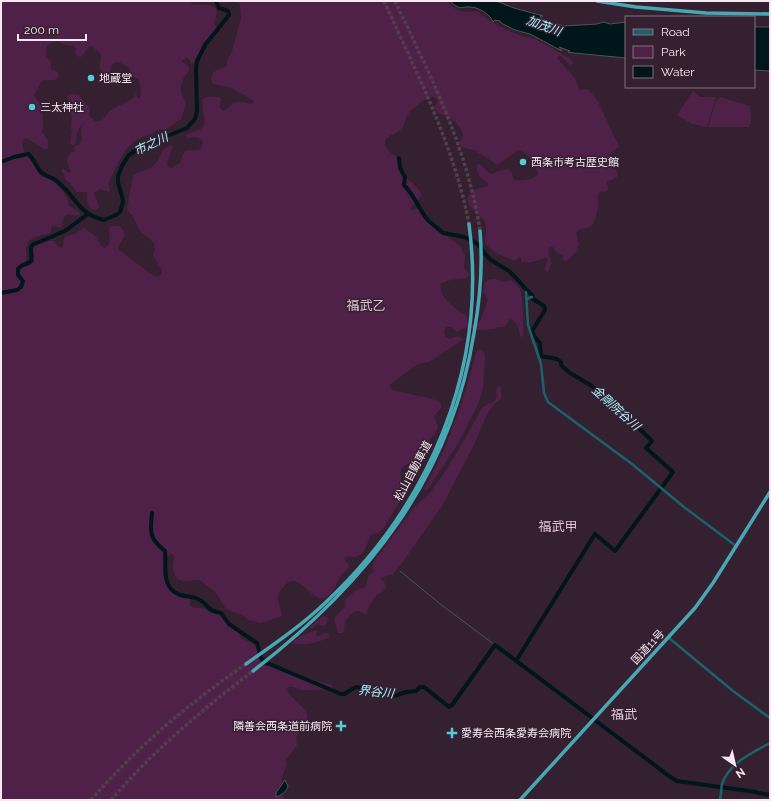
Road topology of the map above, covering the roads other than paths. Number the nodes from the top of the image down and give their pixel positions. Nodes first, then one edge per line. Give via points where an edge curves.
1 (597, 1) edge
2 (770, 14) edge
3 (470, 226) tunnel mouth
4 (480, 232) tunnel mouth
5 (526, 292) dead end
6 (532, 297) dead end
7 (527, 301) junction
8 (770, 492) edge
9 (736, 546) junction
10 (669, 638) junction
11 (246, 664) tunnel mouth
12 (253, 671) tunnel mouth
13 (770, 718) edge
14 (770, 743) edge
15 (520, 800) edge
16 (720, 800) edge

1 - 2 highway via 706,13
3 - 11 highway, 松山自動車道 via 473,277 468,343 459,386 428,466 398,518 378,546 347,581 315,612
4 - 12 highway, 松山自動車道 via 480,289 472,346 450,424 434,461 412,502 369,563 297,635
5 - 7 street
6 - 7 street
7 - 9 street via 528,325 541,364 544,392 548,402
8 - 9 highway, 国道11号
9 - 10 highway, 国道11号 via 708,591
10 - 13 street via 732,691
10 - 15 highway, 国道11号
14 - 16 street via 733,766 721,787

